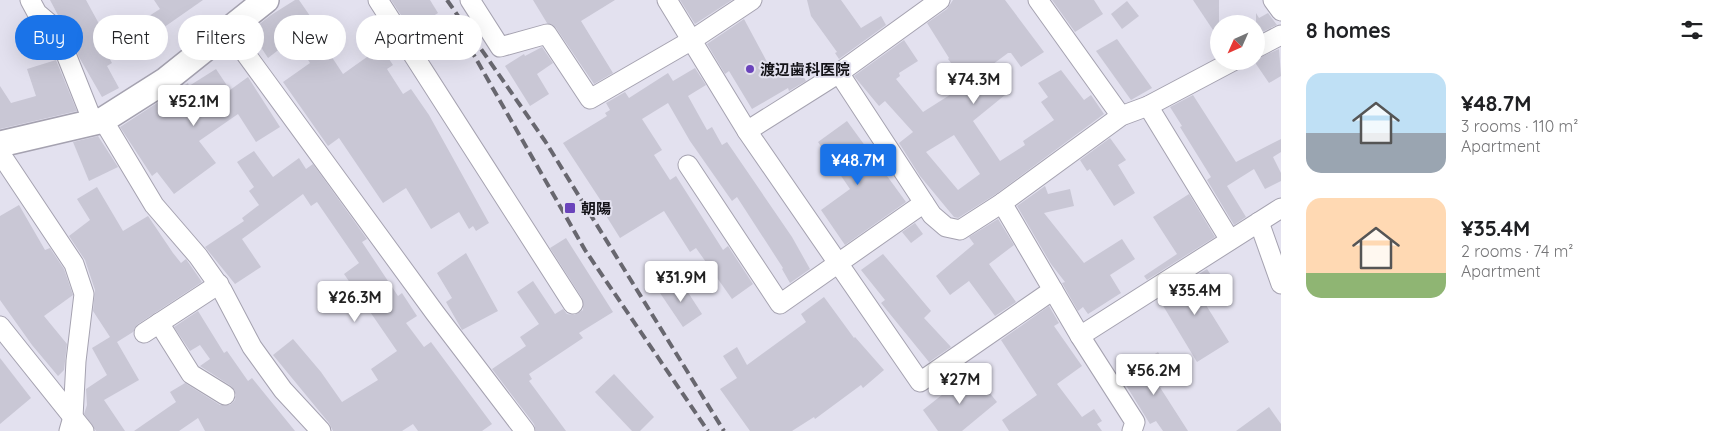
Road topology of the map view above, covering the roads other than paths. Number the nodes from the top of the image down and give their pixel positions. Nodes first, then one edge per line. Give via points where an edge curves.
1 (30, 0) edge
2 (266, 0) edge
3 (378, 0) edge
4 (470, 0) edge
5 (667, 0) edge
6 (752, 0) edge
7 (940, 0) edge
8 (1038, 0) edge
9 (1273, 0) edge
10 (1281, 11) edge
11 (248, 15) edge
12 (1281, 35) edge
13 (692, 40) junction
14 (1265, 43) edge
15 (191, 60) edge
16 (251, 60) edge
17 (1216, 70) edge
18 (839, 74) junction
19 (1148, 106) junction
20 (1121, 116) junction
21 (98, 121) junction
22 (747, 131) junction
23 (0, 144) edge
24 (0, 153) edge
25 (688, 165) dead end
26 (1002, 203) junction
27 (924, 204) junction
28 (1281, 208) edge
29 (1259, 222) junction
30 (1230, 240) junction
31 (838, 264) junction
32 (219, 284) junction
33 (1281, 284) edge
34 (1053, 290) junction
35 (573, 304) dead end
36 (0, 326) edge
37 (1080, 336) junction
38 (225, 395) dead end
39 (75, 426) edge
40 (321, 431) edge
41 (525, 431) edge
42 (1132, 431) edge

1 - 21 street via 37,13 56,29
2 - 11 main road
3 - 35 street
4 - 13 street via 500,46 547,34 590,99
5 - 13 street
6 - 13 street
7 - 18 street
8 - 20 street
9 - 10 street
12 - 14 street
13 - 22 street
15 - 21 main road via 166,80
16 - 41 street
17 - 19 street
18 - 22 street
18 - 27 street
19 - 20 street
19 - 30 street
20 - 26 street
21 - 23 main road
21 - 32 street via 154,205
22 - 31 street
24 - 39 street via 74,264 84,294 76,361
25 - 31 street via 780,304
26 - 27 street via 960,230 946,227
26 - 34 street
27 - 31 street
28 - 29 street
29 - 30 street
29 - 33 street
30 - 37 street
31 - 34 street via 920,382
32 - 38 street via 151,328 191,374
32 - 40 street via 252,347 283,390
34 - 37 street
36 - 39 street
37 - 42 street via 1135,422

